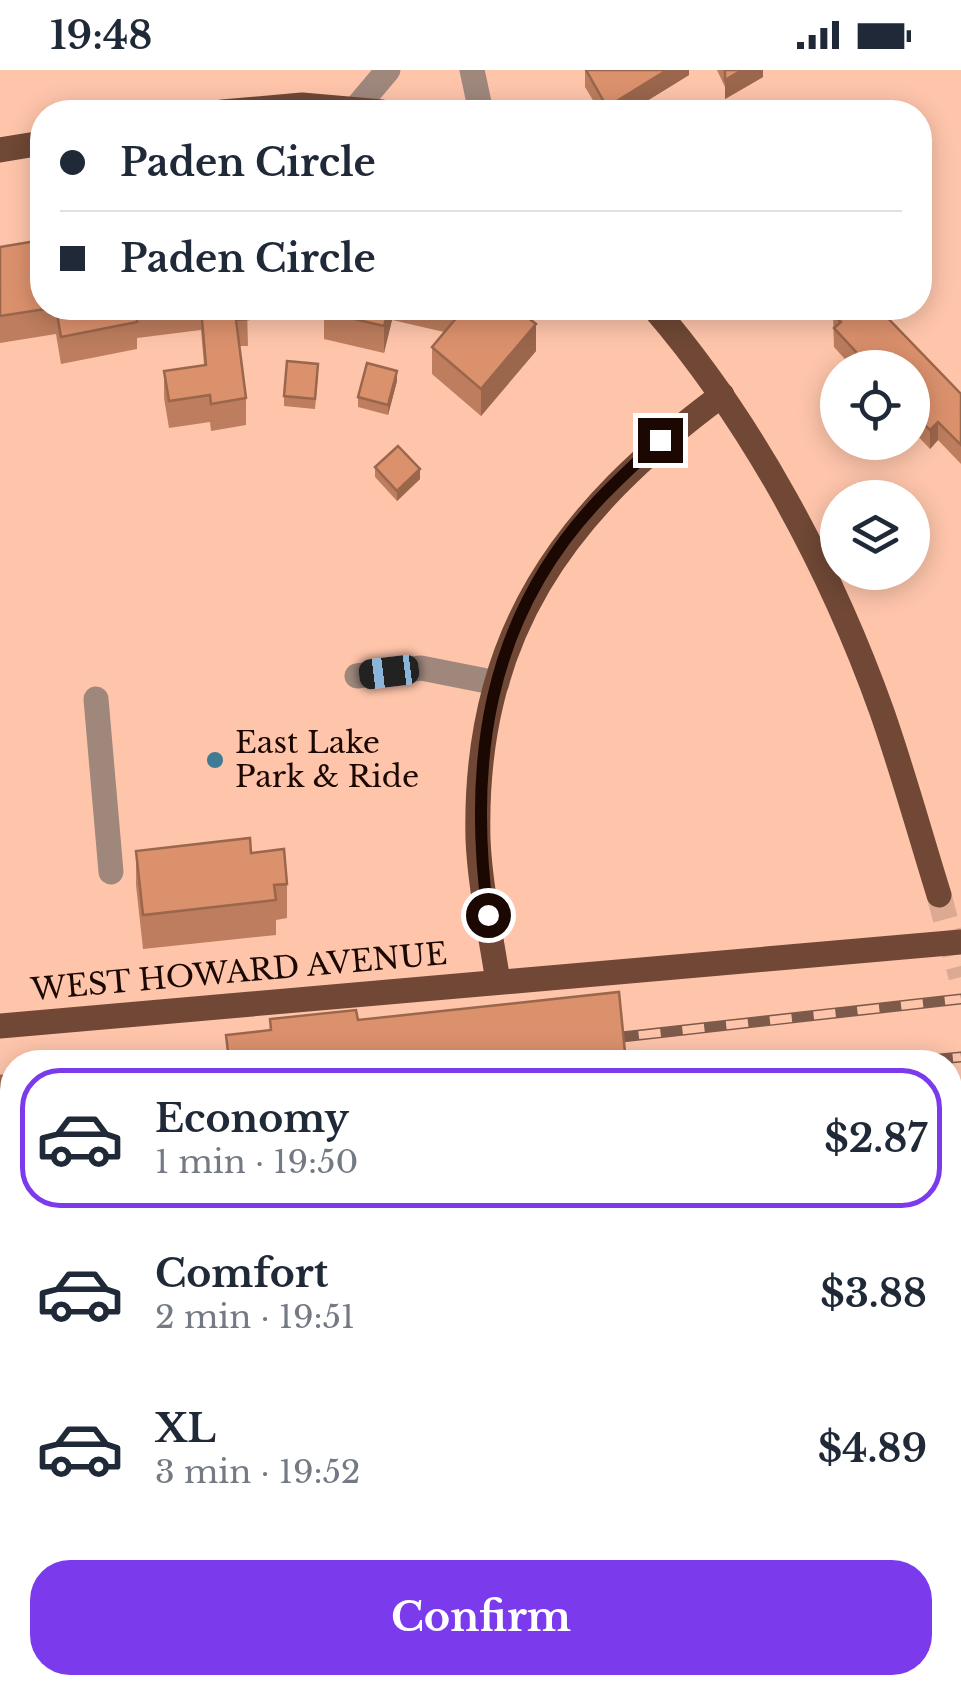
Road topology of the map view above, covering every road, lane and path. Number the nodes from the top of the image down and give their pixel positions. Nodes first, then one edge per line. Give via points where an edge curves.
1 (388, 70) edge
2 (472, 70) edge
3 (374, 100) edge
4 (478, 100) edge
5 (30, 145) edge
6 (0, 150) edge
7 (663, 320) edge
8 (722, 395) junction
9 (357, 676) dead end
10 (497, 683) junction
11 (96, 699) dead end
12 (111, 872) dead end
13 (939, 895) tunnel mouth
14 (961, 942) edge
15 (498, 982) junction
16 (0, 1026) edge

1 - 3 street
2 - 4 street
5 - 6 main road
7 - 8 main road
8 - 10 main road via 660,440 574,529 541,578
8 - 13 main road via 823,577 881,710
9 - 10 street via 421,668
10 - 15 main road via 479,765 478,843
11 - 12 street
14 - 15 main road, WEST HOWARD AVENUE
15 - 16 main road, WEST HOWARD AVENUE

